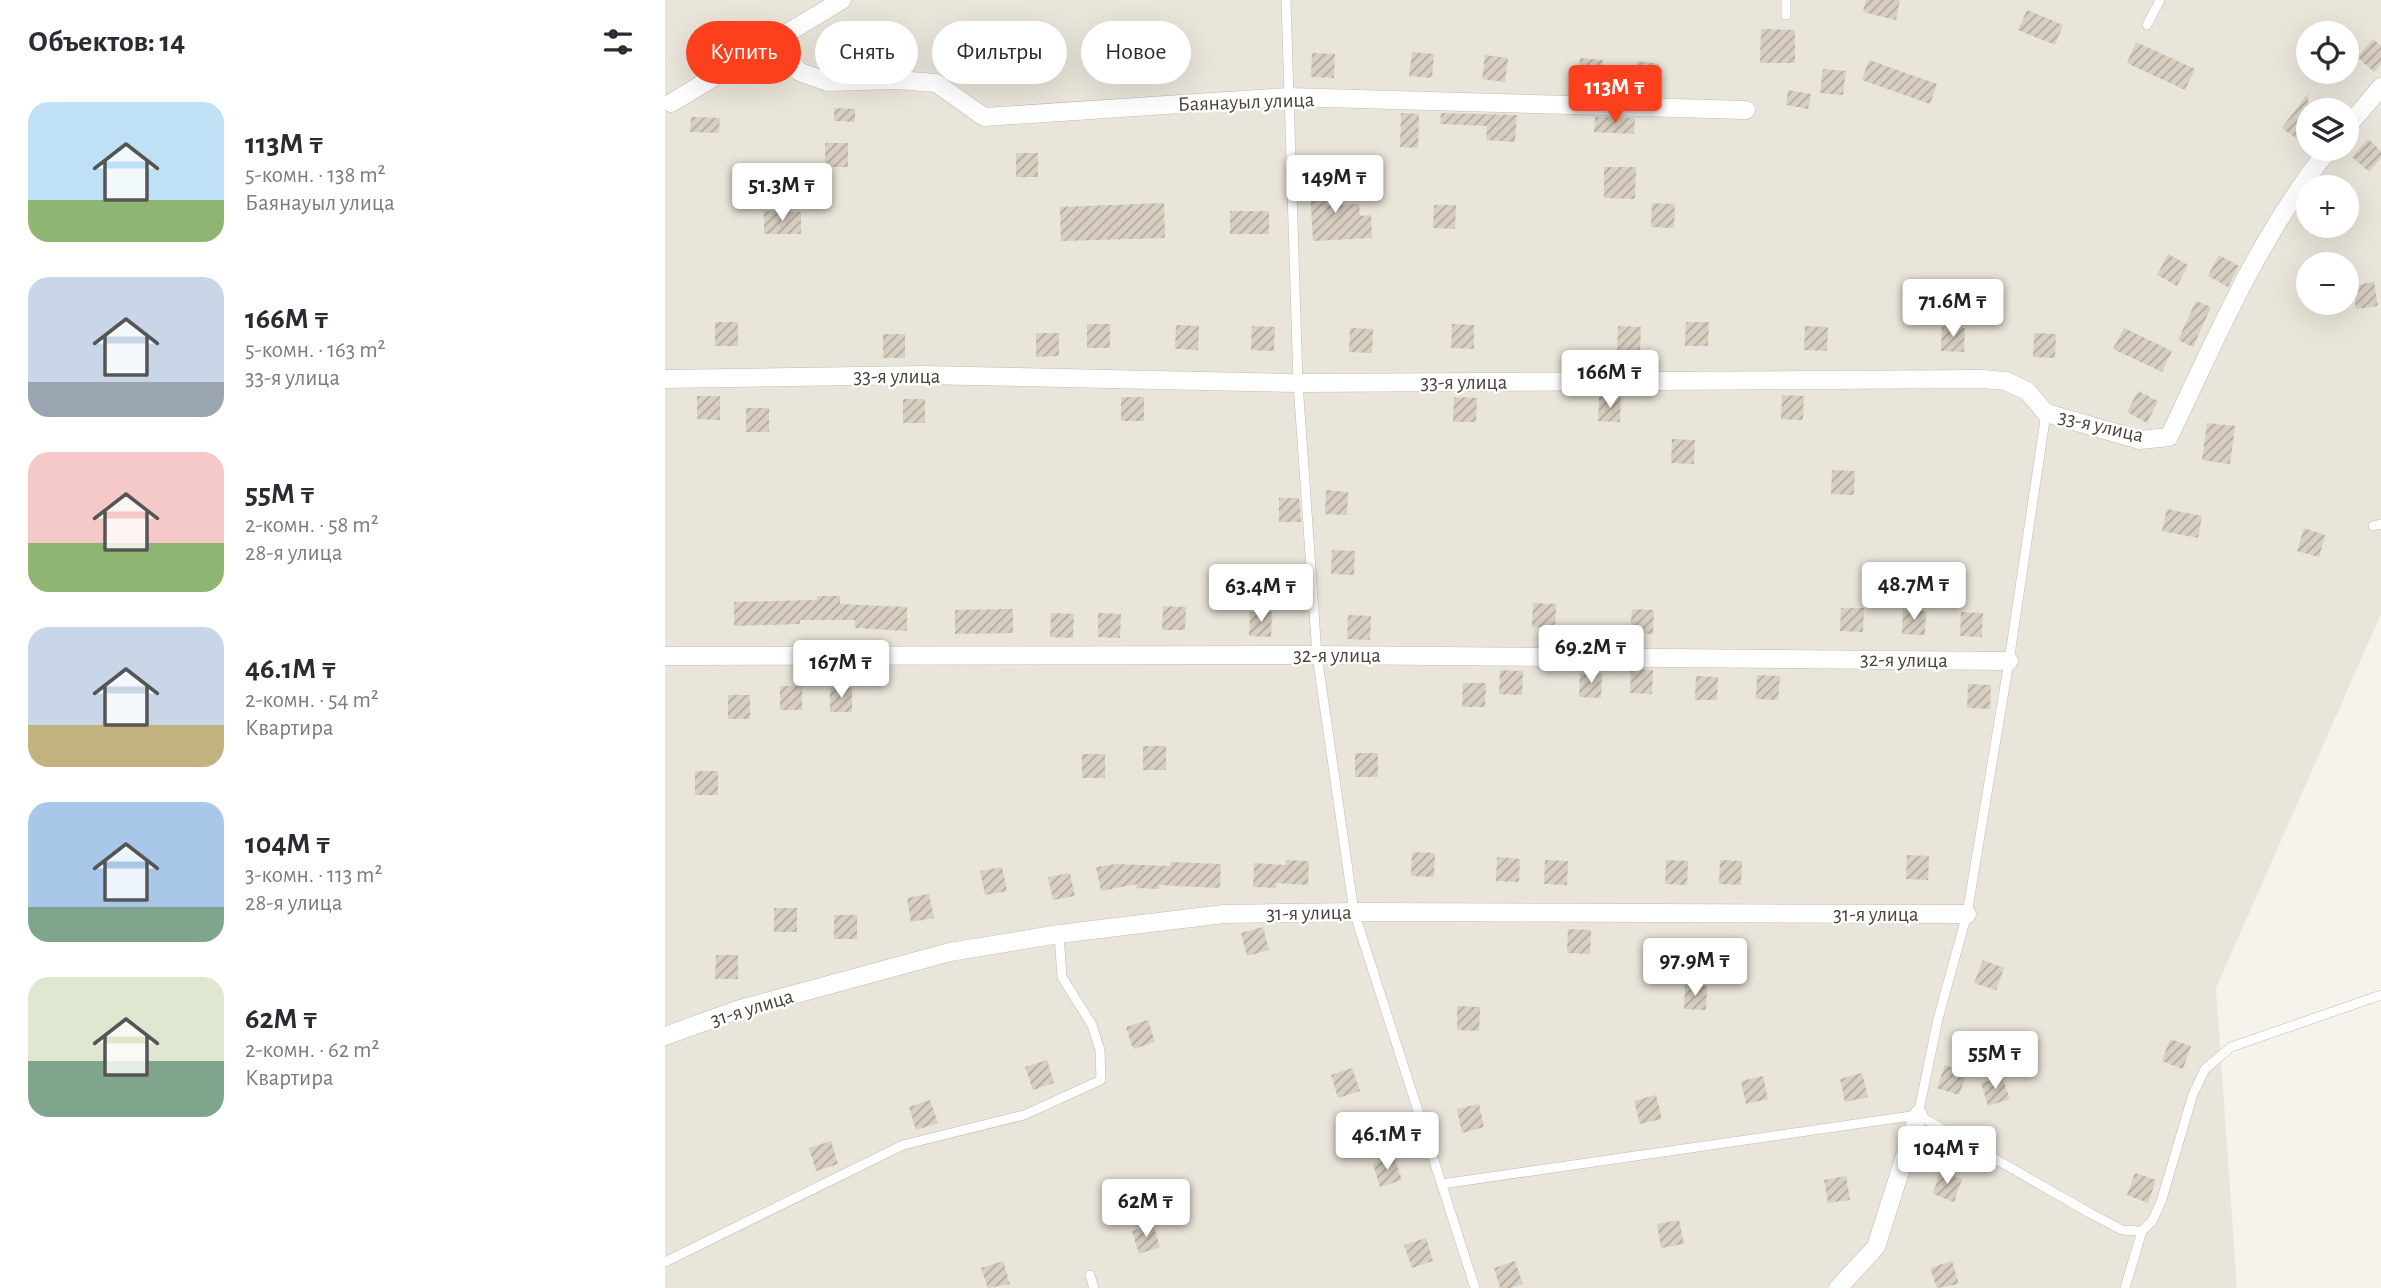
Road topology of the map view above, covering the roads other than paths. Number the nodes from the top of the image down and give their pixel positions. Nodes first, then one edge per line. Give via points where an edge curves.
1 (842, 0) edge
2 (1286, 0) edge
3 (1786, 0) edge
4 (2161, 0) edge
5 (1786, 15) dead end
6 (801, 25) edge
7 (2147, 25) dead end
8 (801, 72) edge
9 (705, 84) edge
10 (2381, 86) edge
11 (1288, 97) junction
12 (668, 107) edge
13 (1746, 110) dead end
14 (2359, 113) edge
15 (2319, 161) edge
16 (665, 379) edge
17 (1298, 383) junction
18 (2046, 413) junction
19 (1317, 655) junction
20 (665, 656) edge
21 (2009, 661) junction
22 (1354, 912) junction
23 (1967, 914) junction
24 (1059, 934) junction
25 (2381, 995) edge
26 (665, 1036) edge
27 (1918, 1115) junction
28 (1442, 1184) junction
29 (2142, 1231) junction
30 (665, 1262) edge
31 (1090, 1275) dead end
32 (1094, 1288) edge
33 (1475, 1288) edge
34 (1838, 1288) edge
35 (2125, 1288) edge

1 - 6 street
2 - 11 lane
3 - 5 lane
4 - 7 lane
8 - 11 street, Баянауыл улица via 828,82 936,83 984,117
9 - 12 street
10 - 14 street
11 - 13 street, Баянауыл улица
11 - 17 lane
15 - 18 street, 33-я улица via 2242,285 2169,437 2140,440
16 - 17 street, 33-я улица via 923,375
17 - 18 street, 33-я улица via 1982,379 2006,381 2027,391
17 - 19 lane
18 - 21 lane
19 - 20 street, 32-я улица
19 - 21 street, 32-я улица
19 - 22 lane
21 - 23 lane
22 - 23 street, 31-я улица
22 - 24 street, 31-я улица via 1224,914
22 - 28 lane
23 - 27 lane via 1938,1018
24 - 26 street, 31-я улица via 950,952 737,1010
24 - 30 lane via 1062,977 1092,1025 1100,1050 1101,1080 1024,1115 903,1145
25 - 29 lane via 2231,1047 2205,1069 2193,1094 2161,1202
27 - 28 lane
27 - 29 lane via 2122,1230
27 - 34 street via 1876,1247
28 - 33 lane
29 - 35 lane
31 - 32 lane

